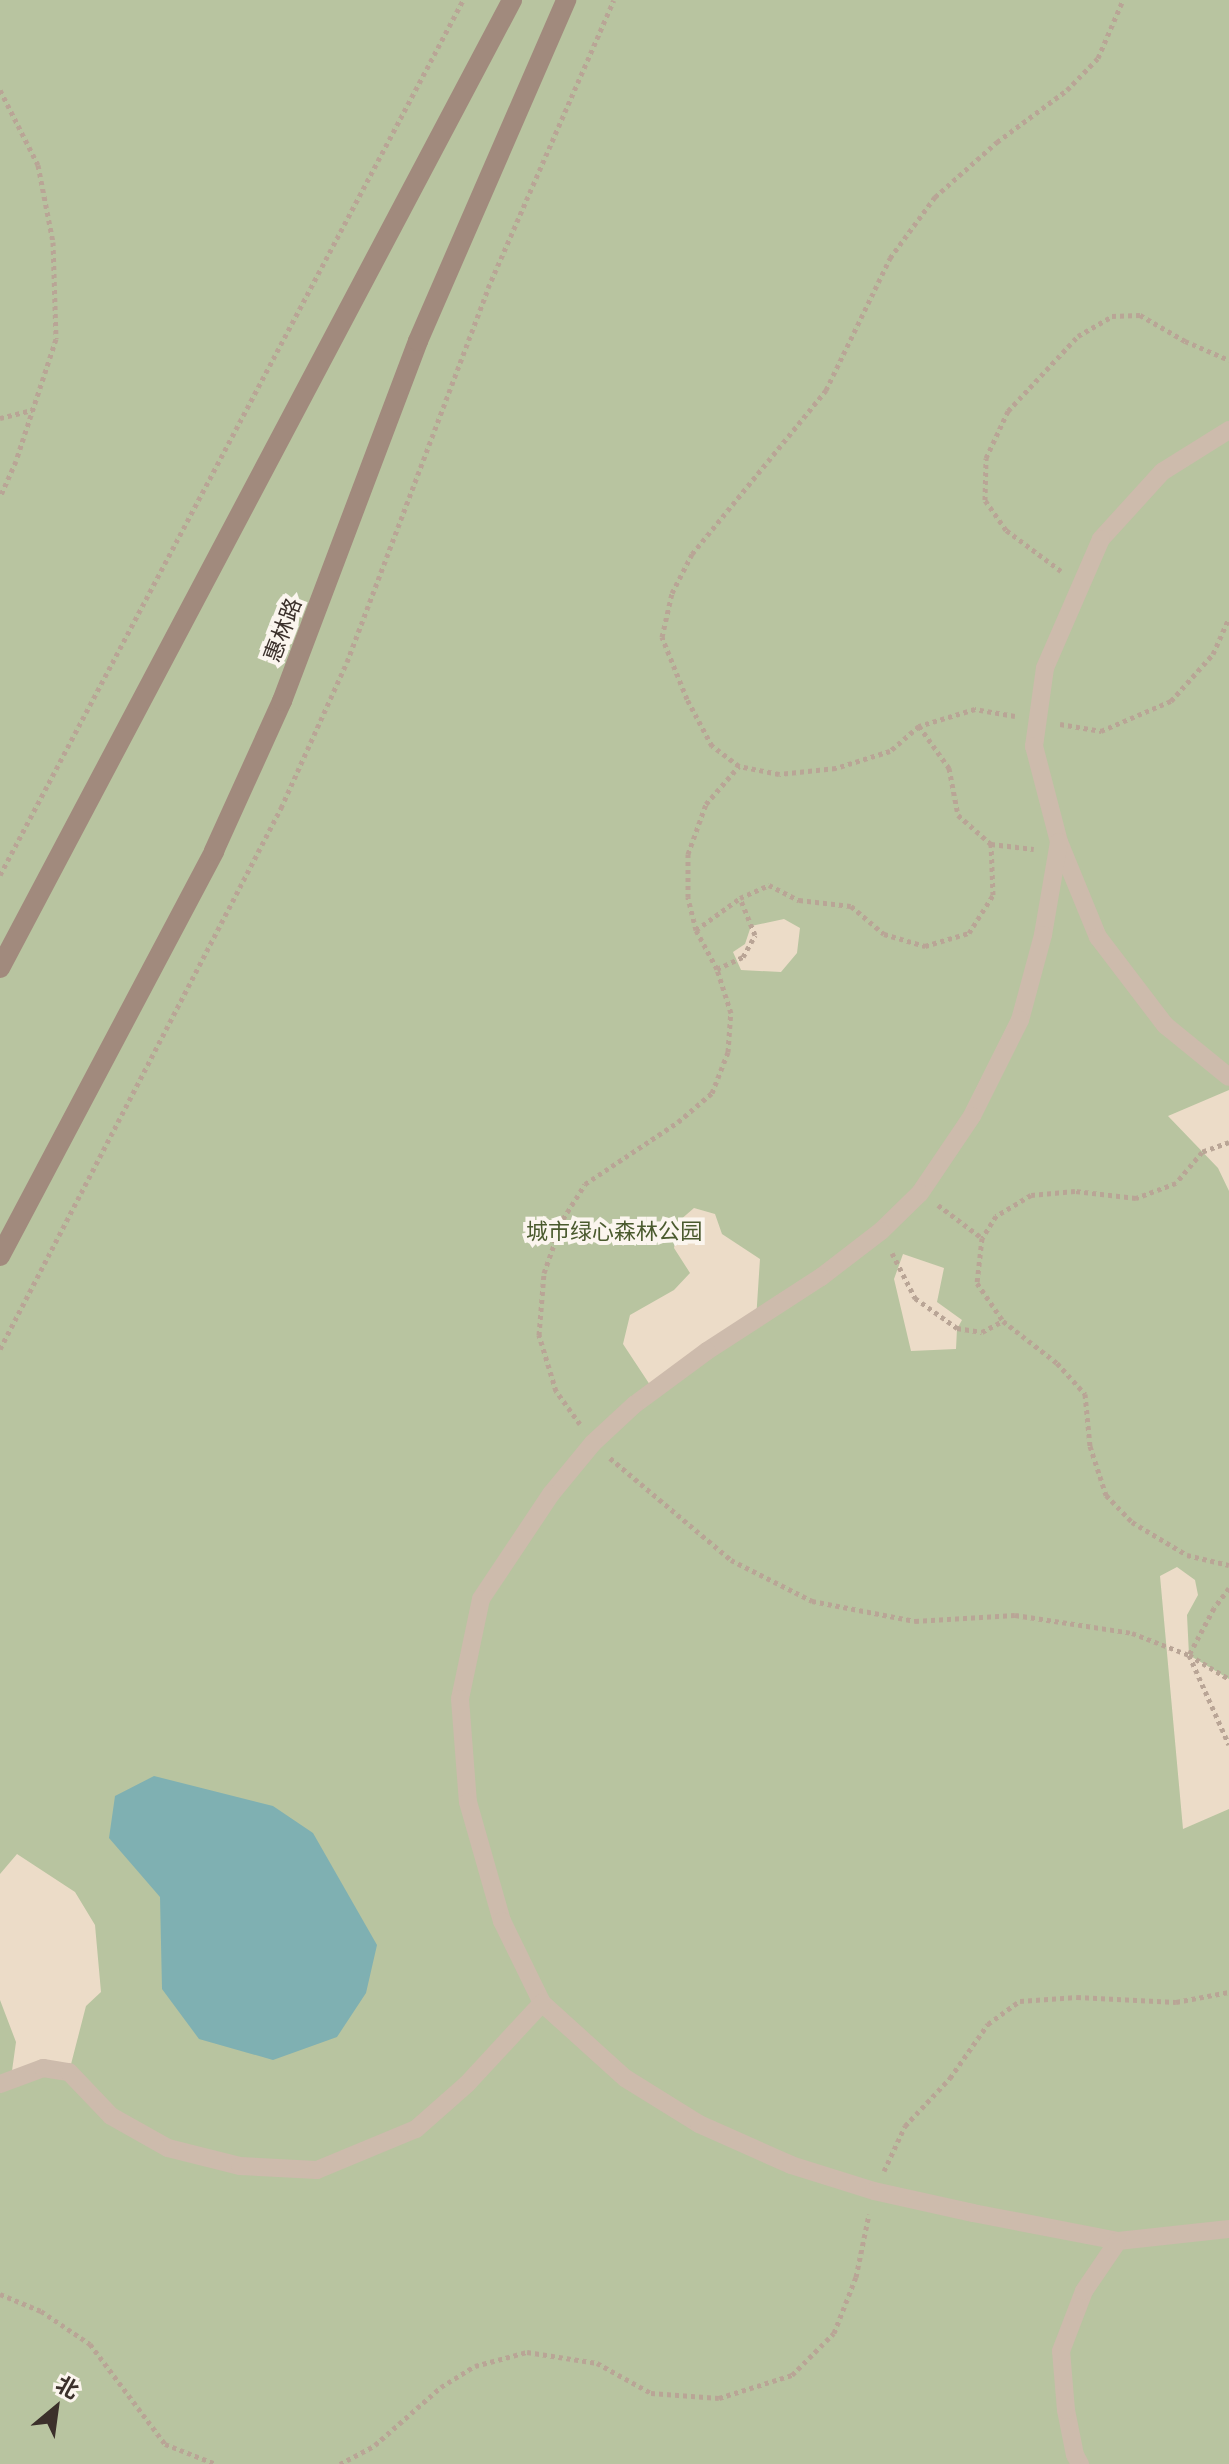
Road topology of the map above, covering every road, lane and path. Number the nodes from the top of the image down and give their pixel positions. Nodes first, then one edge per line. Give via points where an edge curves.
1 (463, 0) edge
2 (512, 0) edge
3 (566, 0) edge
4 (1123, 0) edge
5 (0, 90) edge
6 (1229, 360) edge
7 (33, 410) junction
8 (0, 418) edge
9 (1229, 430) edge
10 (0, 497) edge
11 (1080, 587) junction
12 (1229, 618) edge
13 (1036, 720) junction
14 (919, 726) junction
15 (1059, 842) junction
16 (991, 844) junction
17 (0, 875) edge
18 (740, 898) junction
19 (696, 930) dead end
20 (0, 968) edge
21 (717, 969) dead end
22 (1229, 1077) edge
23 (1229, 1142) edge
24 (920, 1193) junction
25 (881, 1231) junction
26 (982, 1238) junction
27 (0, 1256) edge
28 (1003, 1321) junction
29 (1229, 1565) edge
30 (1229, 1588) edge
31 (1229, 1745) edge
32 (1229, 1992) edge
33 (542, 2003) junction
34 (0, 2084) edge
35 (874, 2191) junction
36 (1229, 2229) edge
37 (1118, 2241) junction
38 (0, 2294) edge
39 (216, 2464) edge
40 (340, 2464) edge
41 (1080, 2464) edge

1 - 17 path
2 - 20 main road
3 - 27 main road, 惠林路 via 418,341 282,701 214,851
4 - 14 path via 1098,58 1067,90 935,197 890,258 826,390 692,554 672,593 662,637 712,746 739,766 779,774 836,768 890,751
5 - 7 path via 38,165 53,242 56,339
6 - 11 path via 1140,315 1112,316 1078,336 1008,411 986,458 985,500 1006,530
7 - 8 path
7 - 10 path
9 - 11 lane via 1162,472 1101,539
11 - 13 lane via 1045,668
12 - 13 path via 1213,654 1171,701 1101,731
13 - 14 path via 975,709
13 - 15 lane via 1034,746
14 - 16 path via 949,768 958,815
15 - 16 path via 1029,850
15 - 22 lane via 1098,937 1165,1025
15 - 24 lane via 1043,935 1020,1020 972,1116
16 - 18 path via 993,895 969,933 925,946 884,934 851,906 799,900 769,885
18 - 19 path
18 - 21 path via 755,935 743,957
23 - 26 path via 1202,1152 1176,1183 1136,1198 1075,1191 1031,1195 996,1216
24 - 25 lane
24 - 26 path
25 - 28 path via 915,1298 957,1328 982,1332
25 - 33 lane via 634,1405 593,1443 551,1494 481,1599 460,1699 468,1802 502,1921
26 - 28 path via 977,1283
28 - 29 path via 1057,1363 1085,1394 1090,1446 1106,1495 1132,1522 1187,1555
30 - 31 path via 1189,1655
32 - 35 path via 1176,2002 1077,1997 1020,2001 988,2024 950,2078 905,2126
33 - 34 lane via 467,2084 416,2129 317,2170 240,2166 168,2148 111,2116 69,2072 43,2068
33 - 35 lane via 625,2078 699,2124 791,2165
35 - 37 lane
35 - 40 path via 856,2277 834,2333 792,2375 719,2398 651,2393 597,2363 527,2352 475,2366 441,2387 375,2445
36 - 37 lane
37 - 41 lane via 1084,2291 1061,2351 1066,2410
38 - 39 path via 41,2311 90,2344 165,2444

